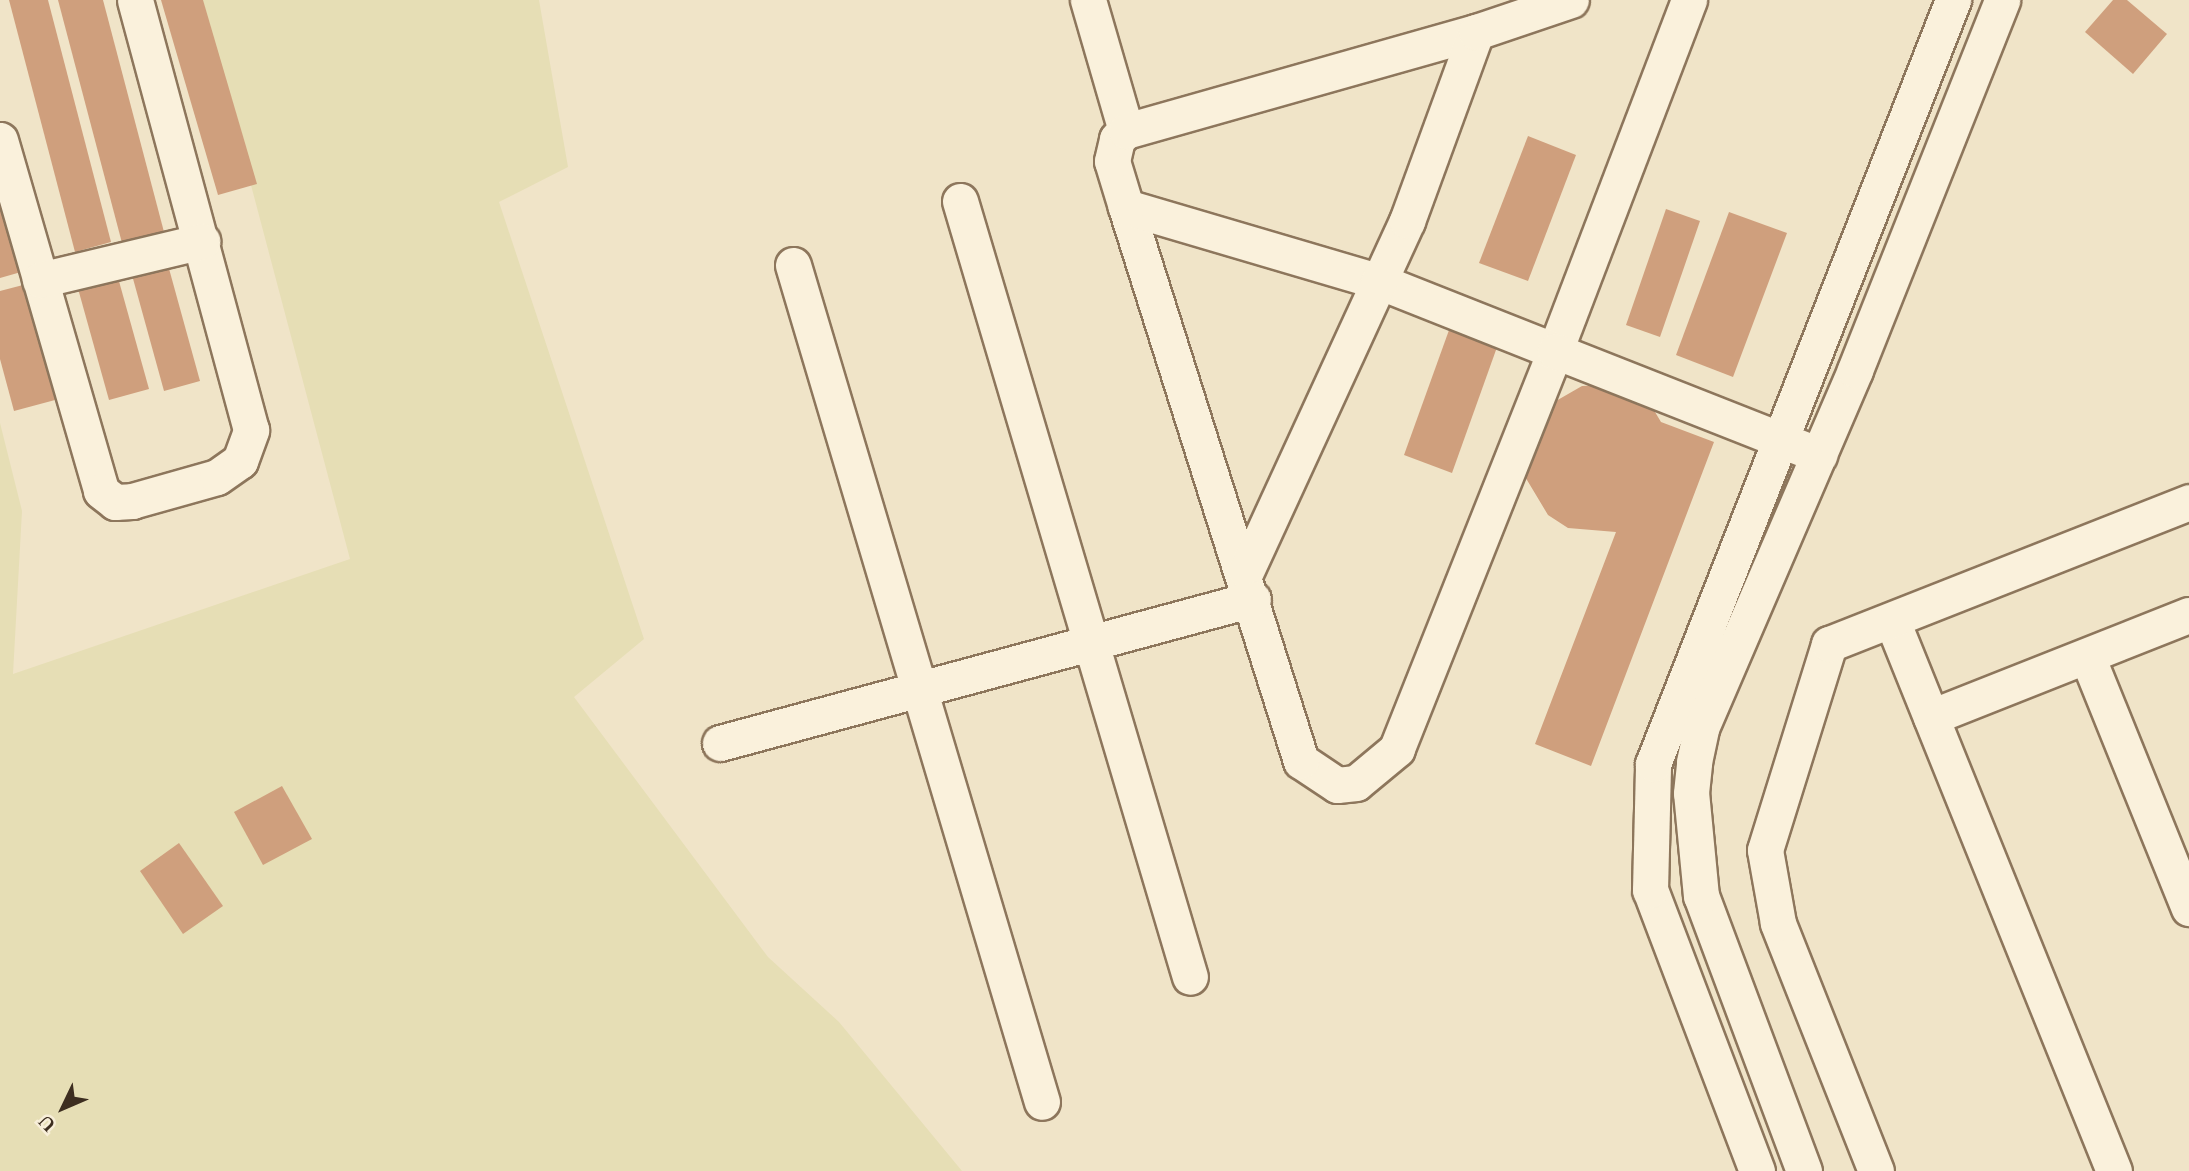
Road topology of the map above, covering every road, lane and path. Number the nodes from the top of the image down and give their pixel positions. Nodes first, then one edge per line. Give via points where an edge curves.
1 (135, 0) edge
2 (1088, 0) edge
3 (1571, 0) edge
4 (1689, 0) edge
5 (1953, 0) edge
6 (2002, 0) edge
7 (1476, 32) junction
8 (1126, 131) junction
9 (0, 140) edge
10 (1885, 176) junction
11 (1928, 192) junction
12 (960, 201) dead end
13 (1126, 207) junction
14 (202, 241) junction
15 (793, 265) dead end
16 (40, 280) junction
17 (1378, 281) junction
18 (1555, 351) junction
19 (1779, 439) junction
20 (1819, 454) junction
21 (2189, 502) edge
22 (1249, 585) junction
23 (2189, 615) edge
24 (1893, 622) junction
25 (1089, 643) junction
26 (2087, 656) junction
27 (919, 689) junction
28 (1931, 717) junction
29 (720, 743) dead end
30 (1651, 895) junction
31 (1701, 896) junction
32 (2189, 908) edge
33 (1190, 977) dead end
34 (1042, 1102) dead end
35 (1757, 1171) edge
36 (1804, 1171) edge
37 (1876, 1171) edge
38 (2114, 1171) edge

1 - 14 street
2 - 8 street
3 - 7 street
4 - 18 street
5 - 10 street
6 - 11 street
7 - 8 street
7 - 17 street via 1456,101
8 - 13 street via 1117,139 1112,161
9 - 16 street
10 - 11 street
10 - 19 street
11 - 20 street
12 - 25 street
13 - 17 street
13 - 22 street
14 - 16 street
14 - 16 street via 251,430 249,448 217,477 132,501 115,502 92,472
15 - 27 street
17 - 18 street
17 - 22 street
18 - 19 street
18 - 22 street via 1396,749 1373,775 1337,785 1301,761
19 - 20 street
19 - 30 street via 1664,721 1647,796
20 - 31 street via 1701,728 1691,793
21 - 24 street
22 - 25 street
23 - 26 street
24 - 28 street
24 - 37 street via 1829,643 1765,850 1778,923
25 - 27 street
25 - 33 street
26 - 28 street
26 - 32 street
27 - 29 street
27 - 34 street
28 - 38 street
30 - 31 street
30 - 35 street
31 - 36 street

